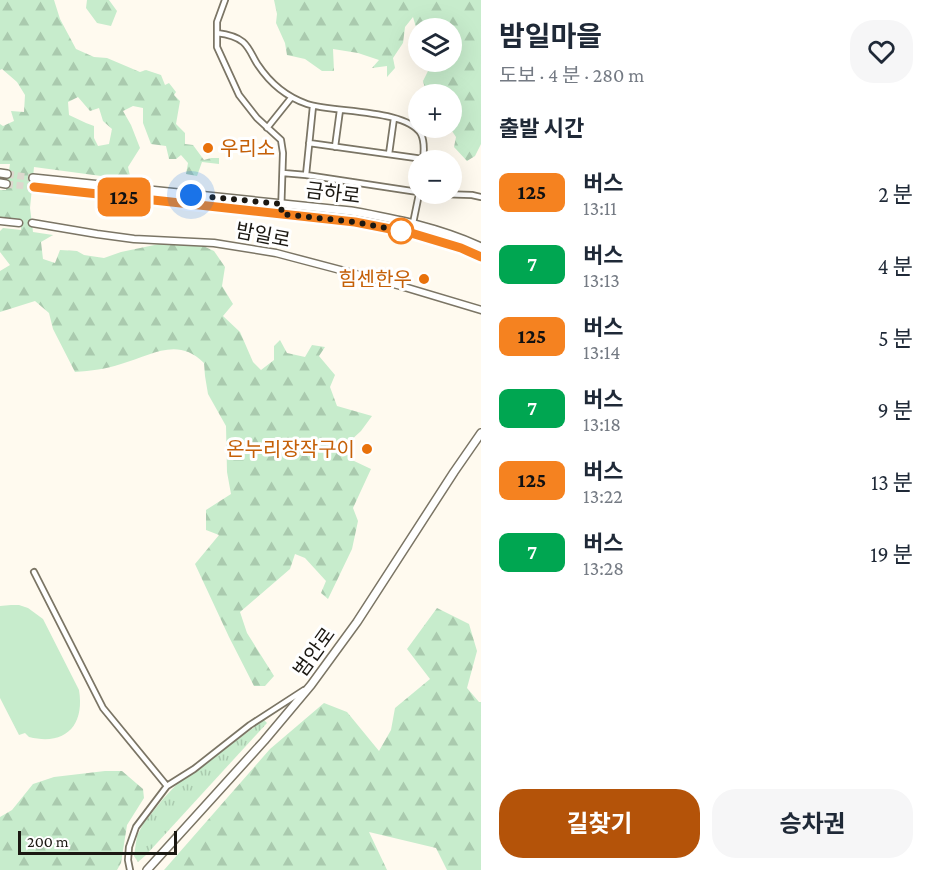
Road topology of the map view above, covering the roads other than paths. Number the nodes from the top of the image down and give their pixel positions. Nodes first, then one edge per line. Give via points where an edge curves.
1 (225, 0) edge
2 (217, 33) junction
3 (291, 98) junction
4 (313, 106) junction
5 (340, 110) junction
6 (394, 118) junction
7 (267, 128) junction
8 (309, 144) junction
9 (334, 147) junction
10 (424, 150) edge
11 (389, 154) junction
12 (408, 157) edge
13 (283, 173) junction
14 (306, 175) junction
15 (33, 178) tunnel mouth
16 (34, 187) tunnel mouth
17 (408, 191) edge
18 (462, 195) edge
19 (481, 197) edge
20 (282, 204) junction
21 (417, 204) edge
22 (281, 214) junction
23 (0, 221) edge
24 (19, 223) dead end
25 (32, 223) dead end
26 (412, 224) junction
27 (411, 233) junction
28 (481, 247) edge
29 (481, 257) edge
30 (481, 310) edge
31 (481, 433) edge
32 (34, 572) dead end
33 (311, 685) junction
34 (167, 786) junction
35 (130, 870) edge
36 (147, 870) edge

1 - 2 street
2 - 3 street via 243,42 258,66
2 - 7 street via 217,47 239,95
3 - 4 street
3 - 7 street
4 - 5 street
4 - 8 street
5 - 6 street
5 - 9 street
6 - 10 street via 418,130
6 - 11 street
7 - 13 street via 280,140
8 - 9 street
8 - 14 street
9 - 11 street
11 - 12 street
13 - 14 street
13 - 20 street
14 - 17 street
15 - 20 main road, 금하로
16 - 22 main road, 금하로
18 - 19 street
20 - 22 street
20 - 26 main road, 금하로 via 351,211
21 - 26 street
22 - 27 main road, 금하로
23 - 24 street
25 - 30 street, 밤일로 via 276,253
26 - 27 street
26 - 28 main road, 금하로
27 - 29 main road, 금하로
31 - 33 main road, 범안로
32 - 34 street via 103,708
33 - 34 street
33 - 36 main road, 범안로
34 - 35 street via 136,827 129,847

